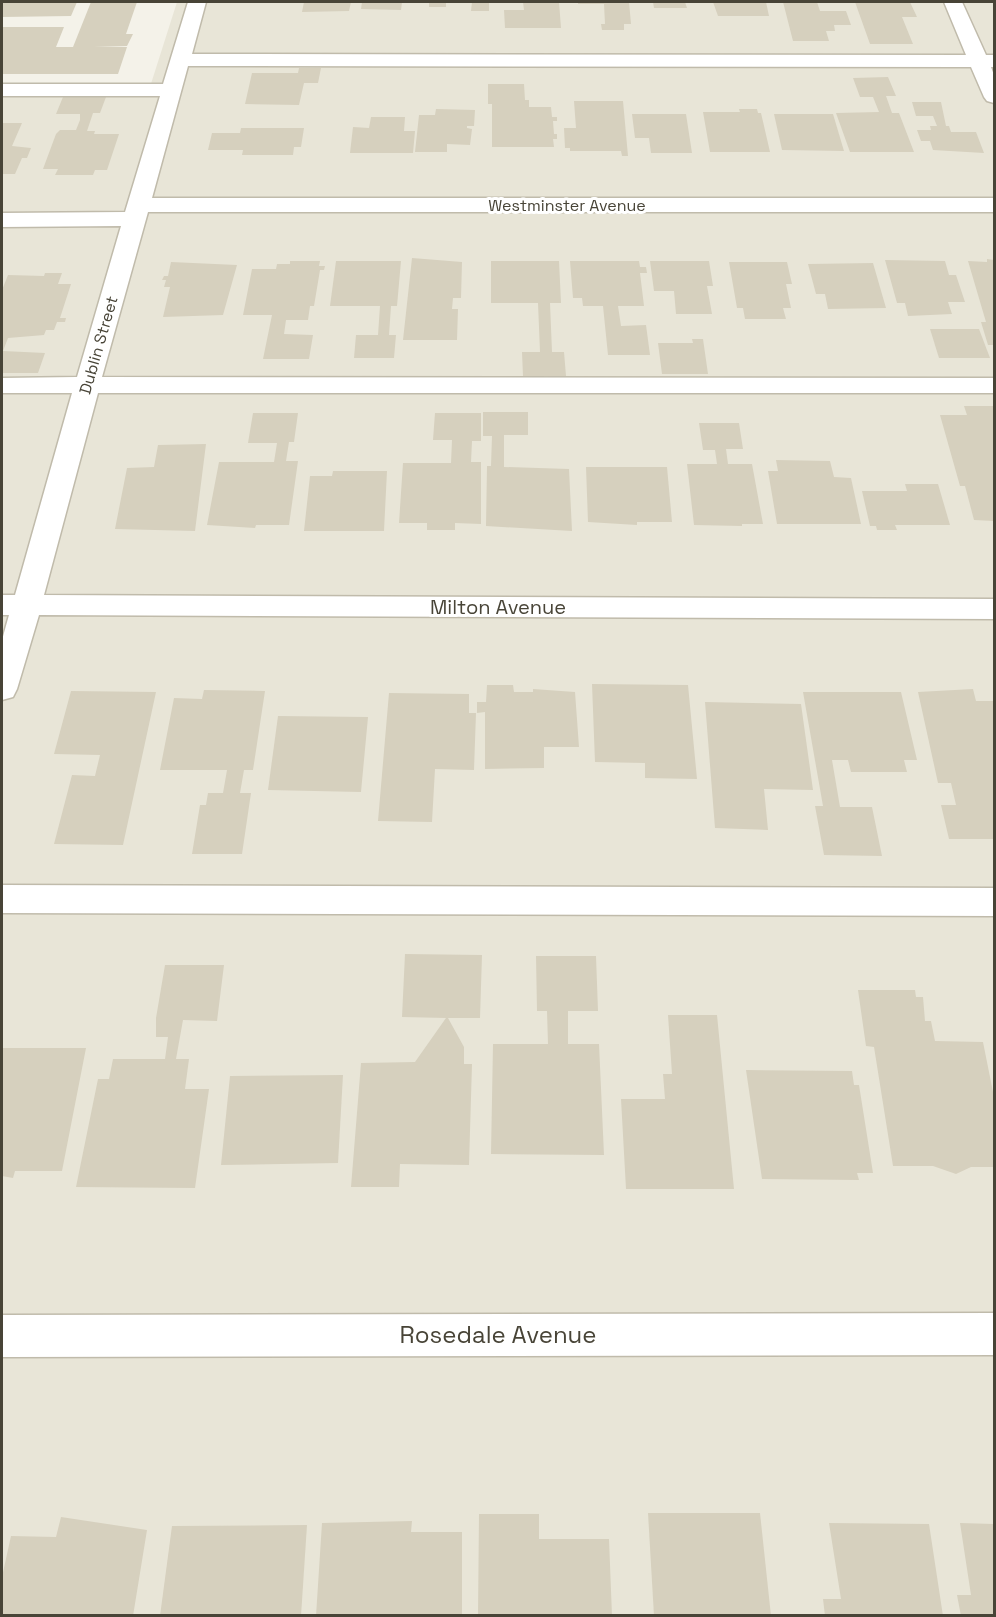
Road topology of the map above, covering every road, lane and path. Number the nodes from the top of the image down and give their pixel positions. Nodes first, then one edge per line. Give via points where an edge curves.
1 (197, 2) edge
2 (953, 2) edge
3 (181, 60) junction
4 (986, 61) edge
5 (2, 90) edge
6 (172, 90) junction
7 (994, 97) edge
8 (994, 205) edge
9 (137, 212) junction
10 (2, 220) edge
11 (2, 385) edge
12 (87, 385) junction
13 (994, 386) edge
14 (14, 605) edge
15 (994, 609) edge
16 (2, 689) edge
17 (2, 899) edge
18 (994, 902) edge
19 (994, 1334) edge
20 (2, 1336) edge

1 - 3 street, Dublin Street
2 - 4 street
3 - 4 street
3 - 6 street, Dublin Street
4 - 7 street
5 - 6 street
6 - 9 street, Dublin Street
8 - 9 street, Westminster Avenue
9 - 10 street, Westminster Avenue
9 - 12 street, Dublin Street
11 - 12 street
12 - 13 street
12 - 14 street, Dublin Street
14 - 15 street, Milton Avenue
14 - 16 street, Dublin Street
17 - 18 street
19 - 20 street, Rosedale Avenue

